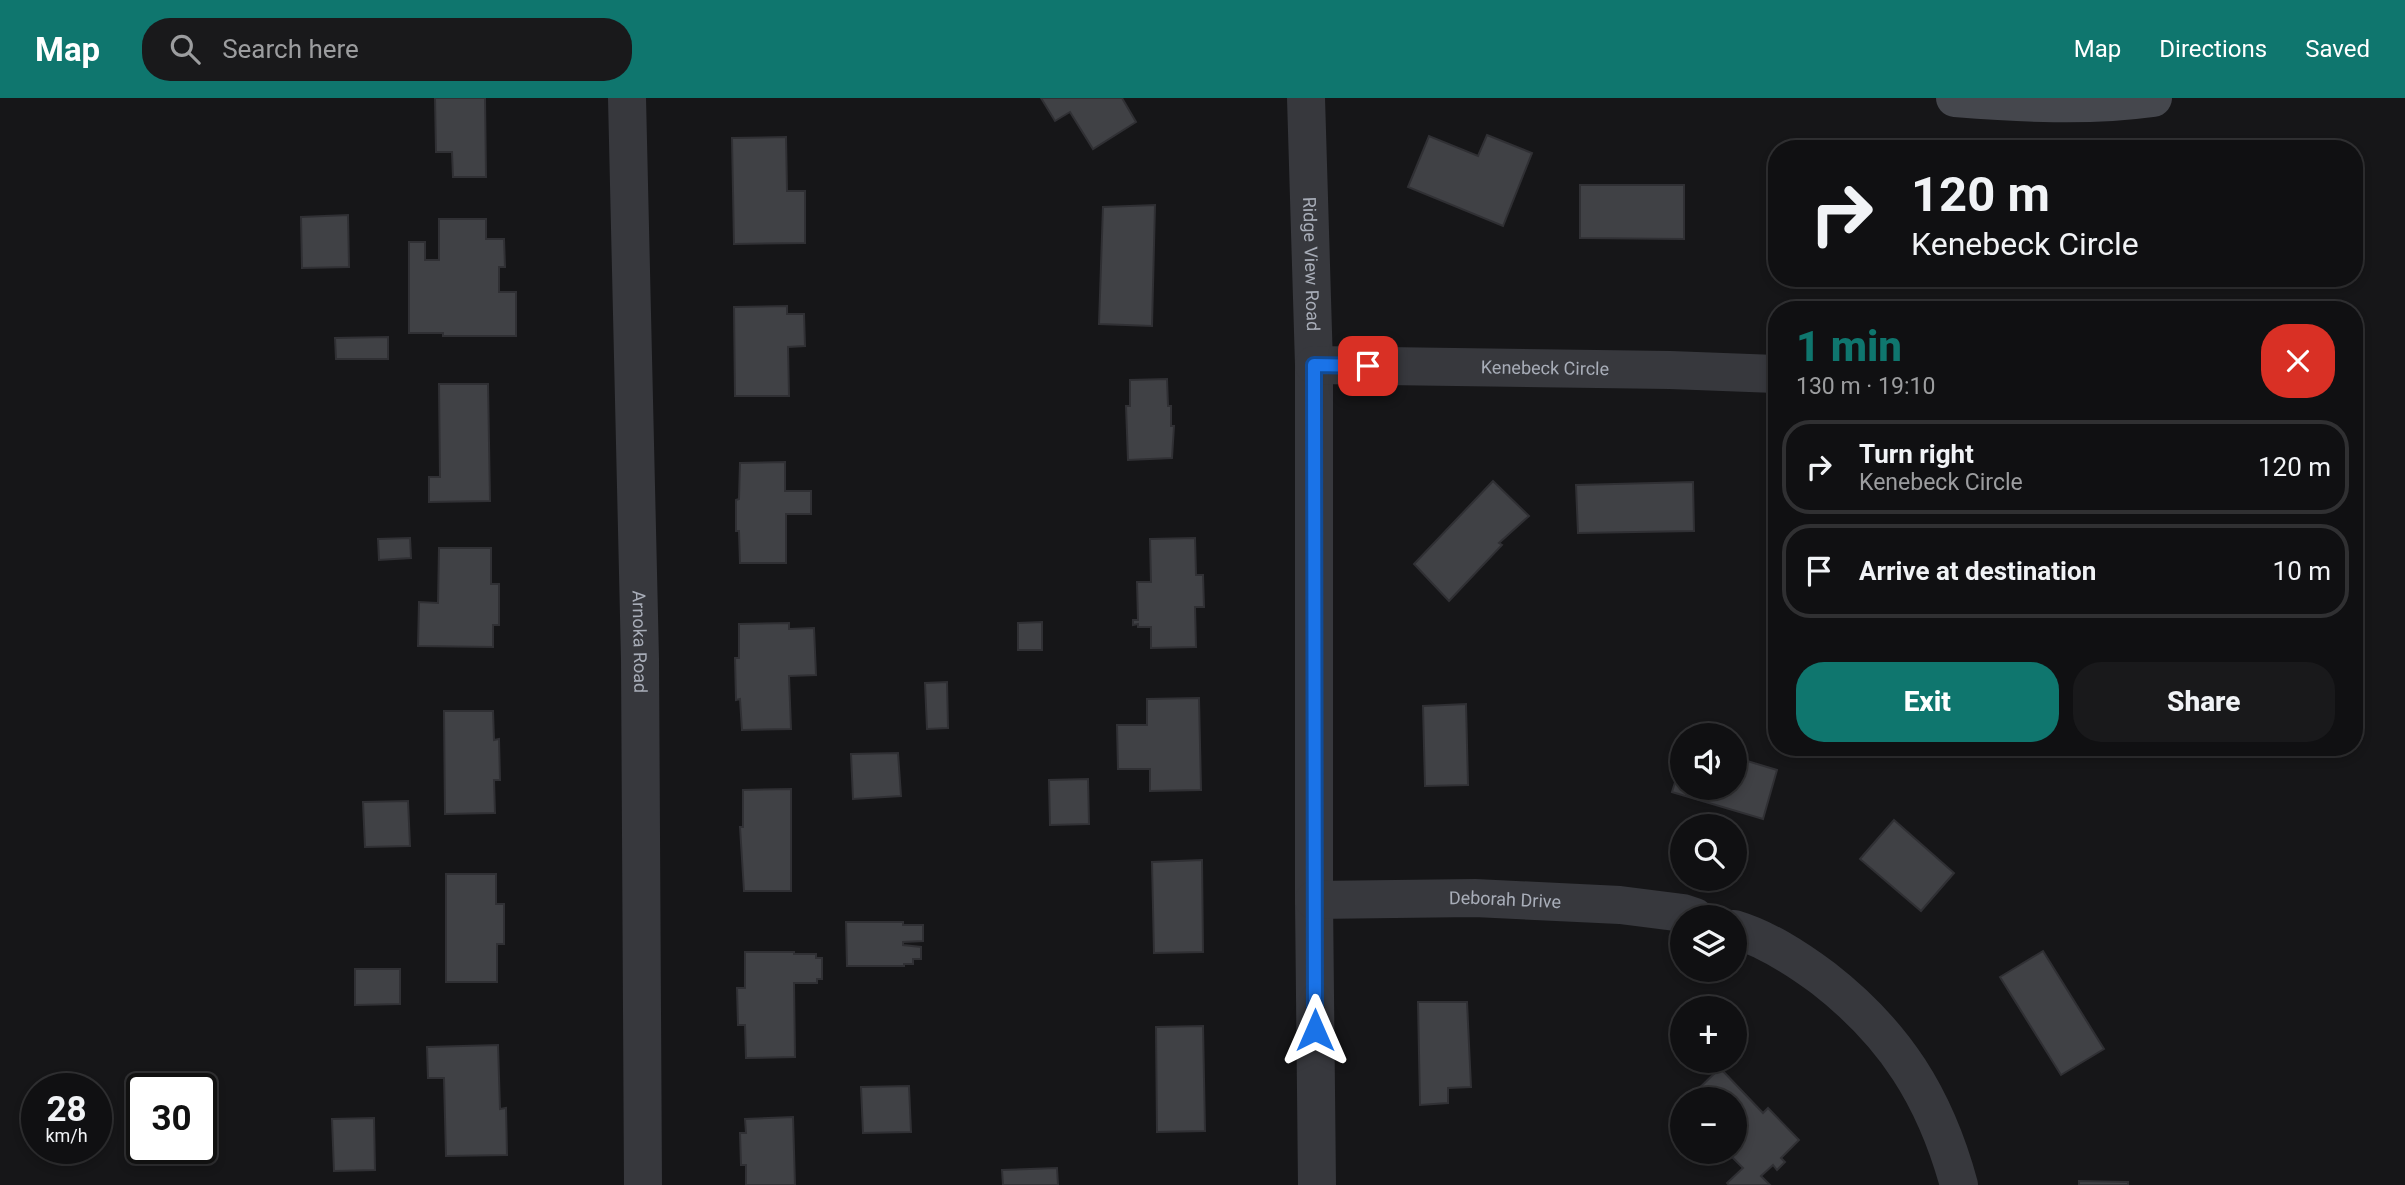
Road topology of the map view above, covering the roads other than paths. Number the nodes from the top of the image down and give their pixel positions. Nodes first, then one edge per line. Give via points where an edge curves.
1 (627, 98) edge
2 (1306, 98) edge
3 (1955, 98) edge
4 (2153, 98) edge
5 (1314, 365) junction
6 (1768, 374) edge
7 (1314, 900) junction
8 (1670, 911) edge
9 (1747, 933) edge
10 (643, 1185) edge
11 (1317, 1185) edge
12 (1959, 1185) edge

1 - 10 street, Arnoka Road via 640,659
2 - 5 street, Ridge View Road
3 - 4 main road via 2041,104
5 - 6 street, Kenebeck Circle
5 - 7 street, Ridge View Road
7 - 8 street, Deborah Drive via 1475,898
7 - 11 street, Ridge View Road
9 - 12 street via 1800,961 1852,1001 1891,1042 1917,1080 1943,1132

